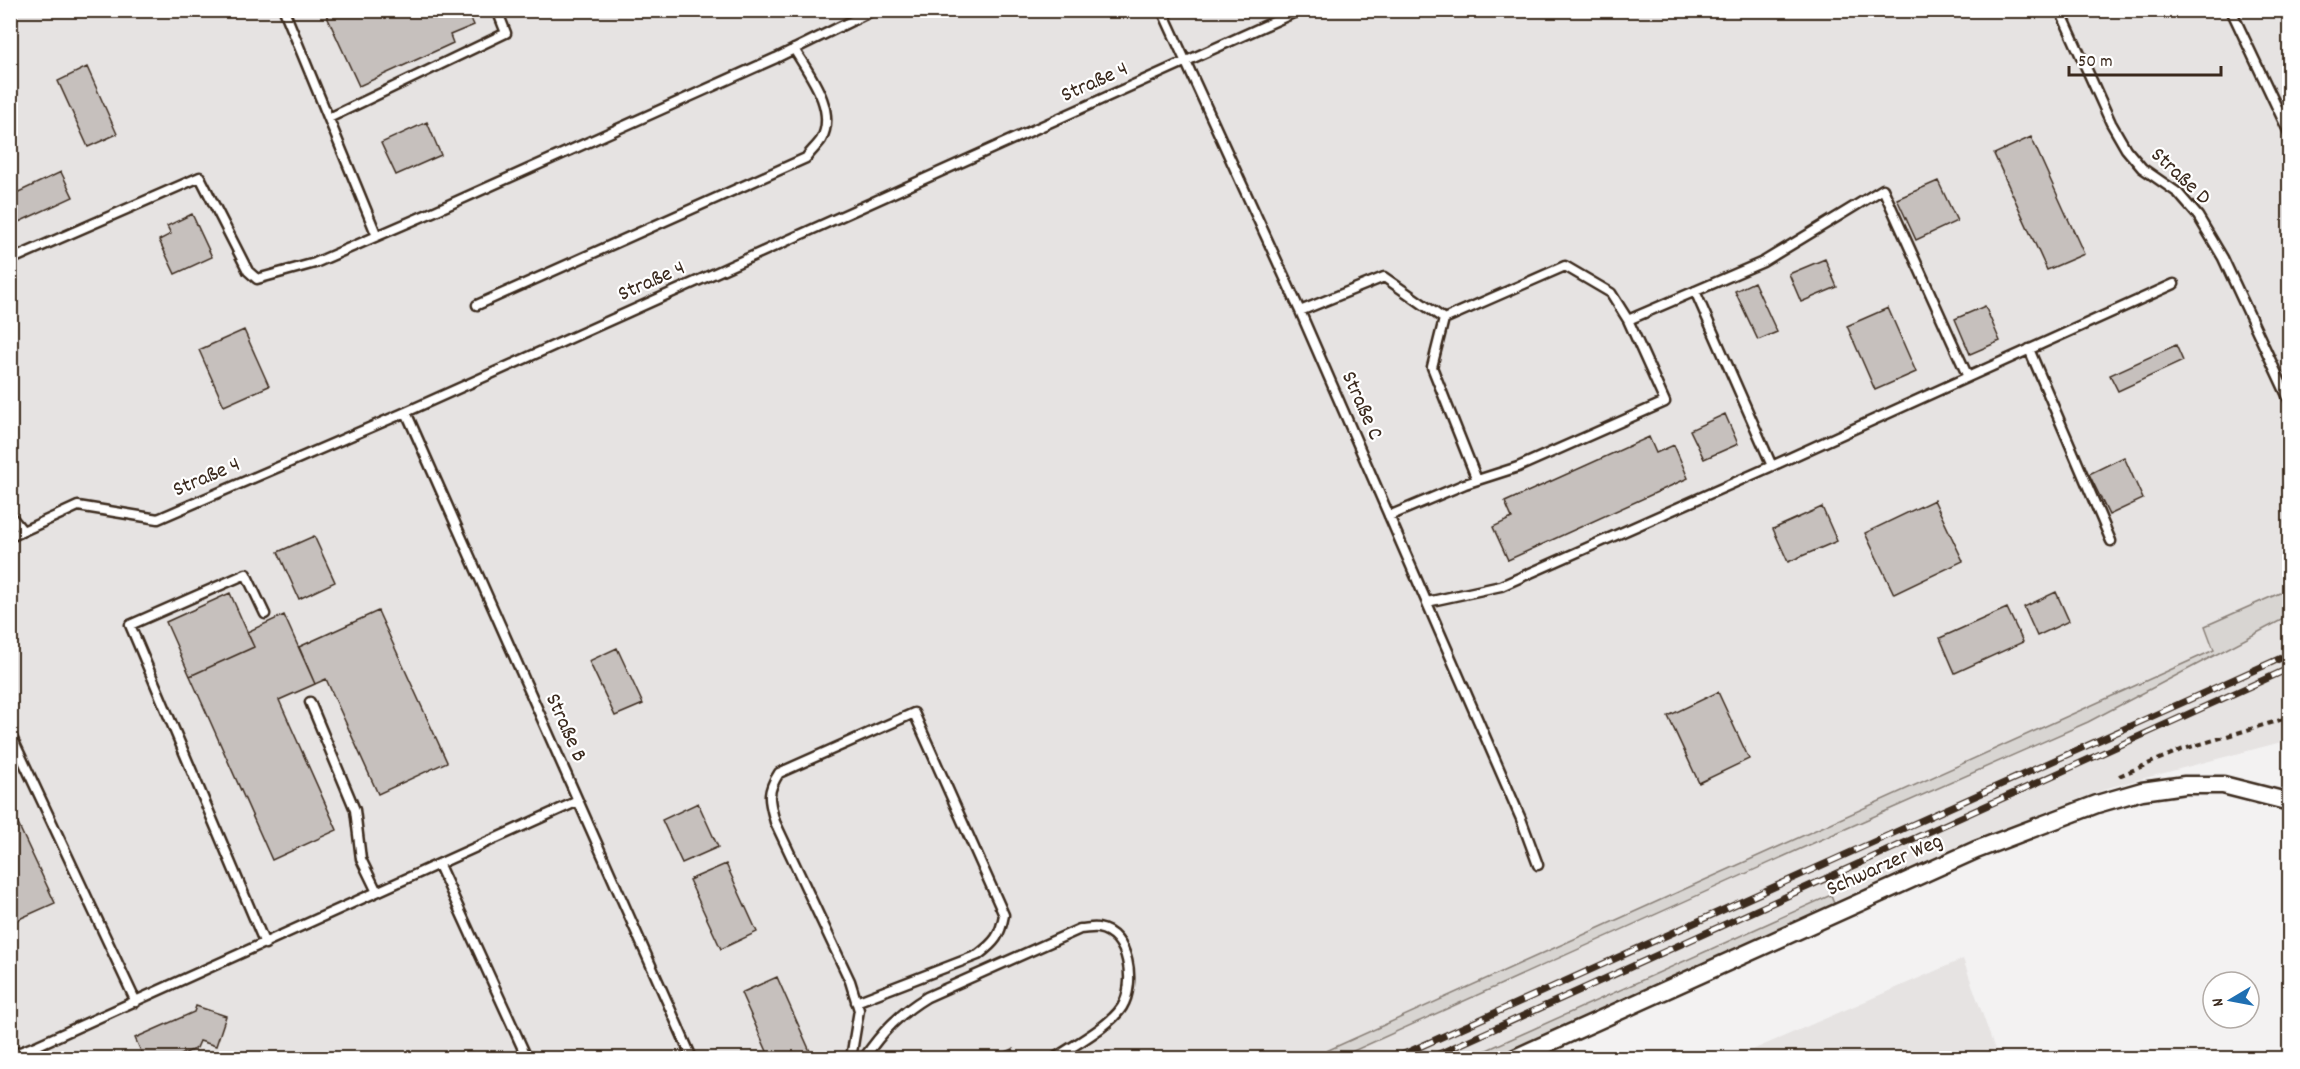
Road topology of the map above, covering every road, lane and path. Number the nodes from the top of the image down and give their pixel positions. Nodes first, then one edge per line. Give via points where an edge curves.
1 (285, 10) edge
2 (497, 10) edge
3 (874, 10) edge
4 (1162, 10) edge
5 (1300, 10) edge
6 (2060, 10) edge
7 (2231, 10) edge
8 (795, 49) junction
9 (1186, 62) junction
10 (329, 118) junction
11 (2289, 135) edge
12 (377, 236) junction
13 (10, 260) edge
14 (2174, 284) dead end
15 (1695, 291) junction
16 (477, 305) dead end
17 (1300, 311) junction
18 (1444, 319) junction
19 (1628, 320) junction
20 (2029, 349) junction
21 (1968, 377) junction
22 (2289, 402) edge
23 (406, 412) junction
24 (1772, 466) junction
25 (1477, 480) junction
26 (10, 515) edge
27 (1389, 516) junction
28 (23, 531) junction
29 (10, 537) edge
30 (2111, 541) dead end
31 (1427, 602) junction
32 (266, 614) dead end
33 (309, 702) dead end
34 (2289, 717) edge
35 (10, 733) edge
36 (2119, 776) dead end
37 (578, 801) junction
38 (2289, 802) edge
39 (439, 865) junction
40 (1538, 865) dead end
41 (377, 892) junction
42 (265, 944) junction
43 (136, 1002) junction
44 (856, 1002) junction
45 (10, 1056) edge
46 (527, 1059) edge
47 (692, 1059) edge
48 (851, 1059) edge
49 (864, 1059) edge
50 (1055, 1059) edge
51 (1515, 1059) edge

1 - 10 lane
2 - 10 lane via 506,33
3 - 8 lane
4 - 9 lane, Straße C
5 - 9 lane, Straße 4
6 - 22 lane, Straße D via 2126,149 2142,168 2178,193 2198,216 2223,258
7 - 11 lane
8 - 12 lane
8 - 16 lane via 822,98 826,121 821,140 806,158
9 - 17 lane, Straße C
9 - 23 lane, Straße 4
10 - 12 lane
12 - 13 lane via 315,262 257,279 248,271 200,177
14 - 20 lane
15 - 19 lane
15 - 21 lane via 1763,262 1883,189
15 - 24 lane
17 - 18 lane via 1384,277
17 - 27 lane, Straße C
18 - 19 lane via 1565,266 1611,293
18 - 25 lane via 1432,367
19 - 25 lane via 1665,402 1518,467
20 - 21 lane
20 - 30 lane
21 - 24 lane
23 - 28 lane, Straße 4 via 158,519 78,506
23 - 37 lane, Straße B
24 - 31 lane via 1501,586
25 - 27 lane
26 - 28 lane
27 - 31 lane, Straße C
28 - 29 lane, Straße 4
31 - 40 lane, Straße C
32 - 42 lane via 246,574 130,624
33 - 41 lane via 355,810 361,859
34 - 36 path via 2181,750
35 - 43 lane
37 - 39 lane
37 - 47 lane, Straße B
38 - 51 street, Schwarzer Weg via 2223,785 2186,785 2142,791 2097,804 1976,850
39 - 41 lane
39 - 46 lane
41 - 42 lane
42 - 43 lane
43 - 45 lane
44 - 44 lane via 850,981 775,822 768,799 770,786 779,773 914,713 1004,915 1001,931 978,955
44 - 48 lane via 859,1010
49 - 50 lane via 903,1012 927,997 1080,929 1100,928 1116,937 1130,970 1122,1007 1108,1022

